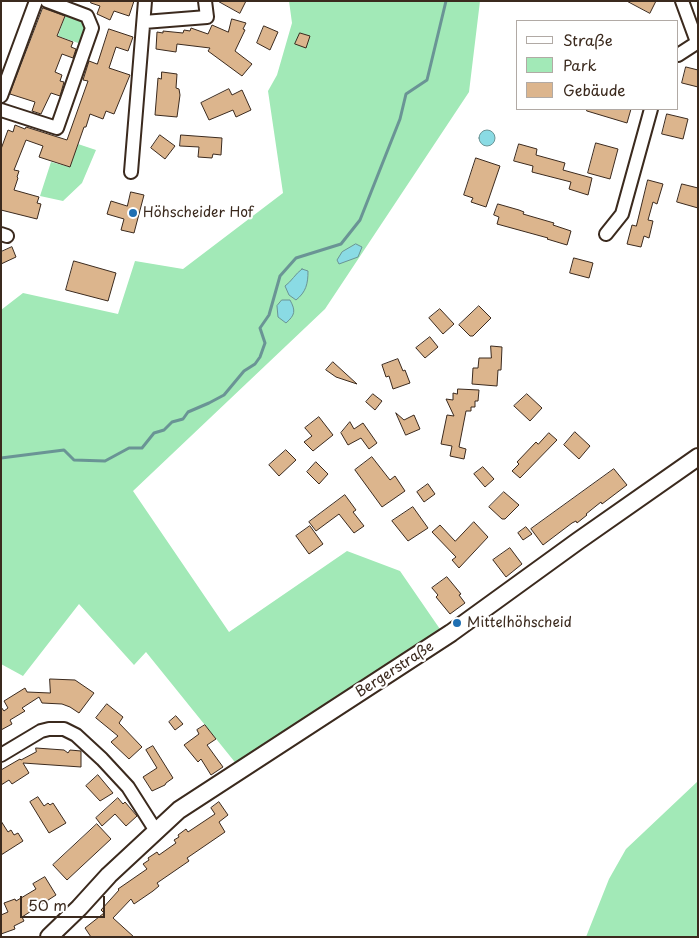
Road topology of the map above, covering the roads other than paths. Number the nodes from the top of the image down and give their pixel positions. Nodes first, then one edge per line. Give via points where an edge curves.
1 (36, 1) edge
2 (47, 1) edge
3 (145, 1) edge
4 (205, 1) edge
5 (682, 1) edge
6 (144, 22) junction
7 (697, 42) edge
8 (679, 54) edge
9 (1, 96) edge
10 (1, 110) edge
11 (651, 110) edge
12 (131, 172) dead end
13 (606, 234) dead end
14 (698, 457) edge
15 (1, 755) edge
16 (156, 831) junction
17 (49, 937) edge

1 - 9 street
2 - 10 street via 87,16 92,28 57,128
3 - 6 street
4 - 6 street via 211,16
5 - 7 street
6 - 12 street
7 - 8 street
11 - 13 street via 622,214
14 - 16 street, Bergerstraße via 451,634 189,803
15 - 16 street via 45,729 64,729 76,734 128,787
16 - 17 street, Bergerstraße

